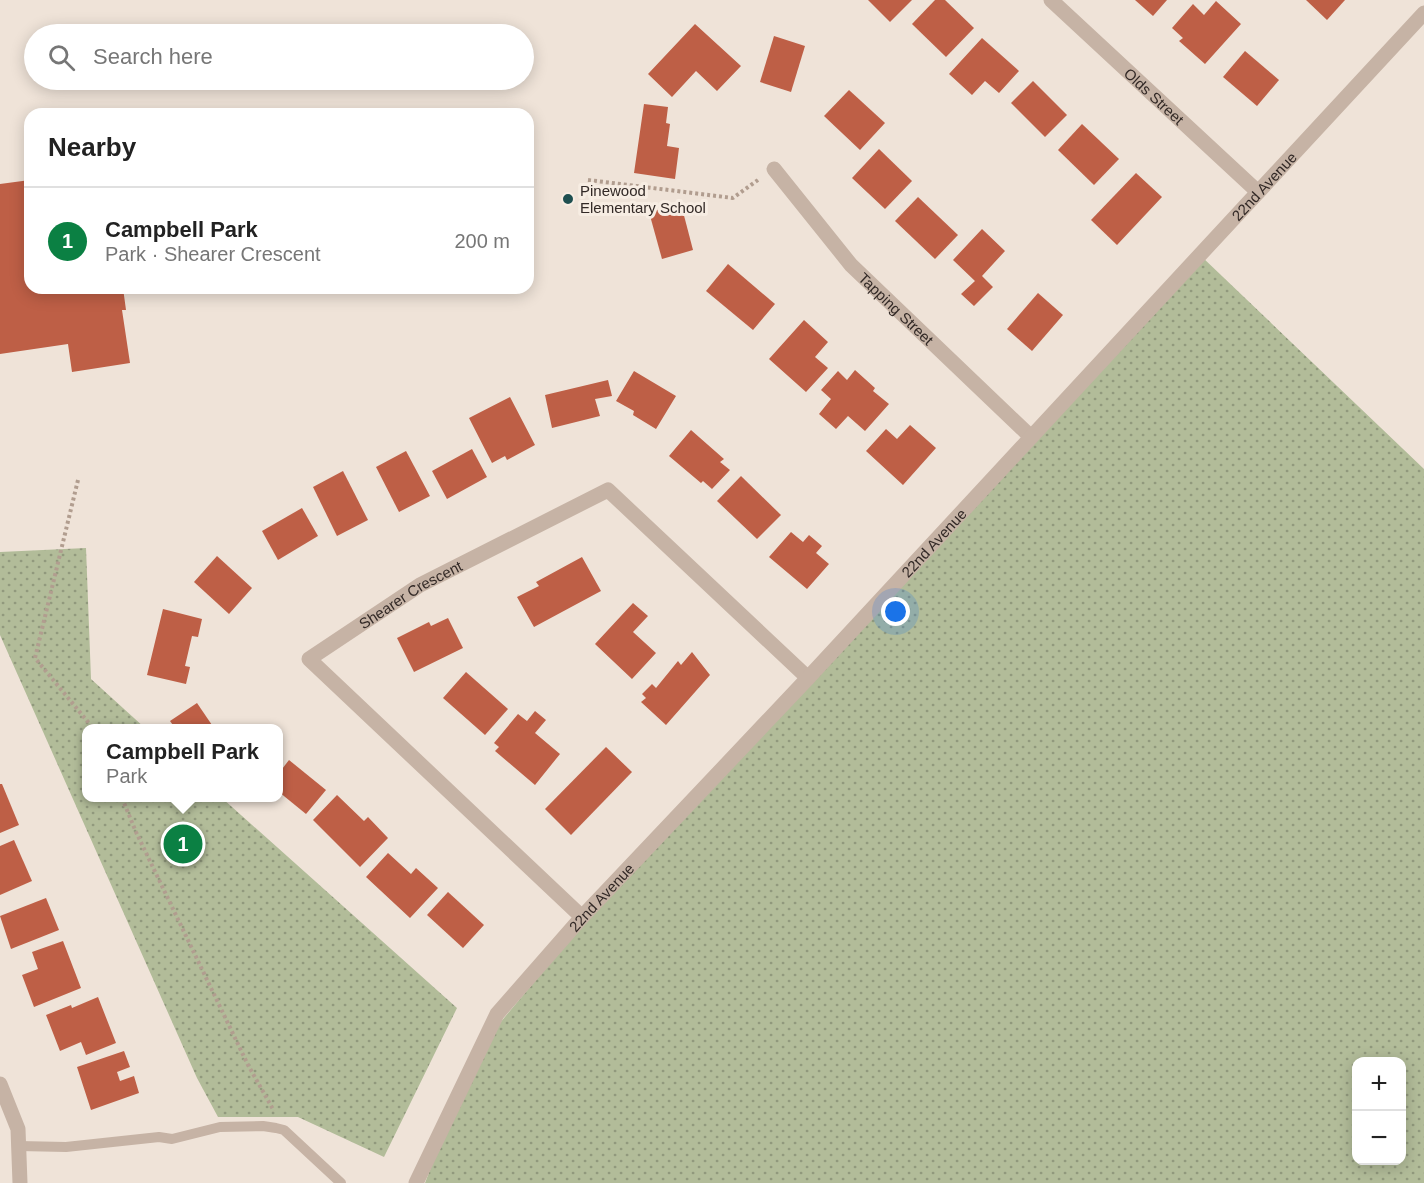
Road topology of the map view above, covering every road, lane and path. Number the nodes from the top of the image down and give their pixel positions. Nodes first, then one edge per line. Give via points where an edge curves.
1 (1051, 0) edge
2 (1424, 13) edge
3 (774, 169) joint
4 (588, 180) dead end
5 (1258, 192) junction
6 (1031, 437) junction
7 (78, 480) dead end
8 (808, 678) junction
9 (89, 724) edge
10 (124, 802) edge
11 (582, 917) junction
12 (0, 1084) edge
13 (284, 1130) junction
14 (19, 1146) junction
15 (20, 1183) edge
16 (341, 1183) edge
17 (416, 1183) edge

1 - 5 street, Olds Street
2 - 5 street, 22nd Avenue
3 - 4 path via 734,198
3 - 6 street, Tapping Street via 851,265
5 - 6 street, 22nd Avenue
6 - 8 street, 22nd Avenue
7 - 9 path via 36,658
8 - 11 street, 22nd Avenue
8 - 11 street, Shearer Crescent via 608,490 420,585 309,659
10 - 13 path via 248,1065
11 - 17 street, 22nd Avenue via 497,1014
12 - 14 street via 18,1129
13 - 14 lane via 220,1127 172,1139 159,1137 66,1148
13 - 16 lane
14 - 15 street

